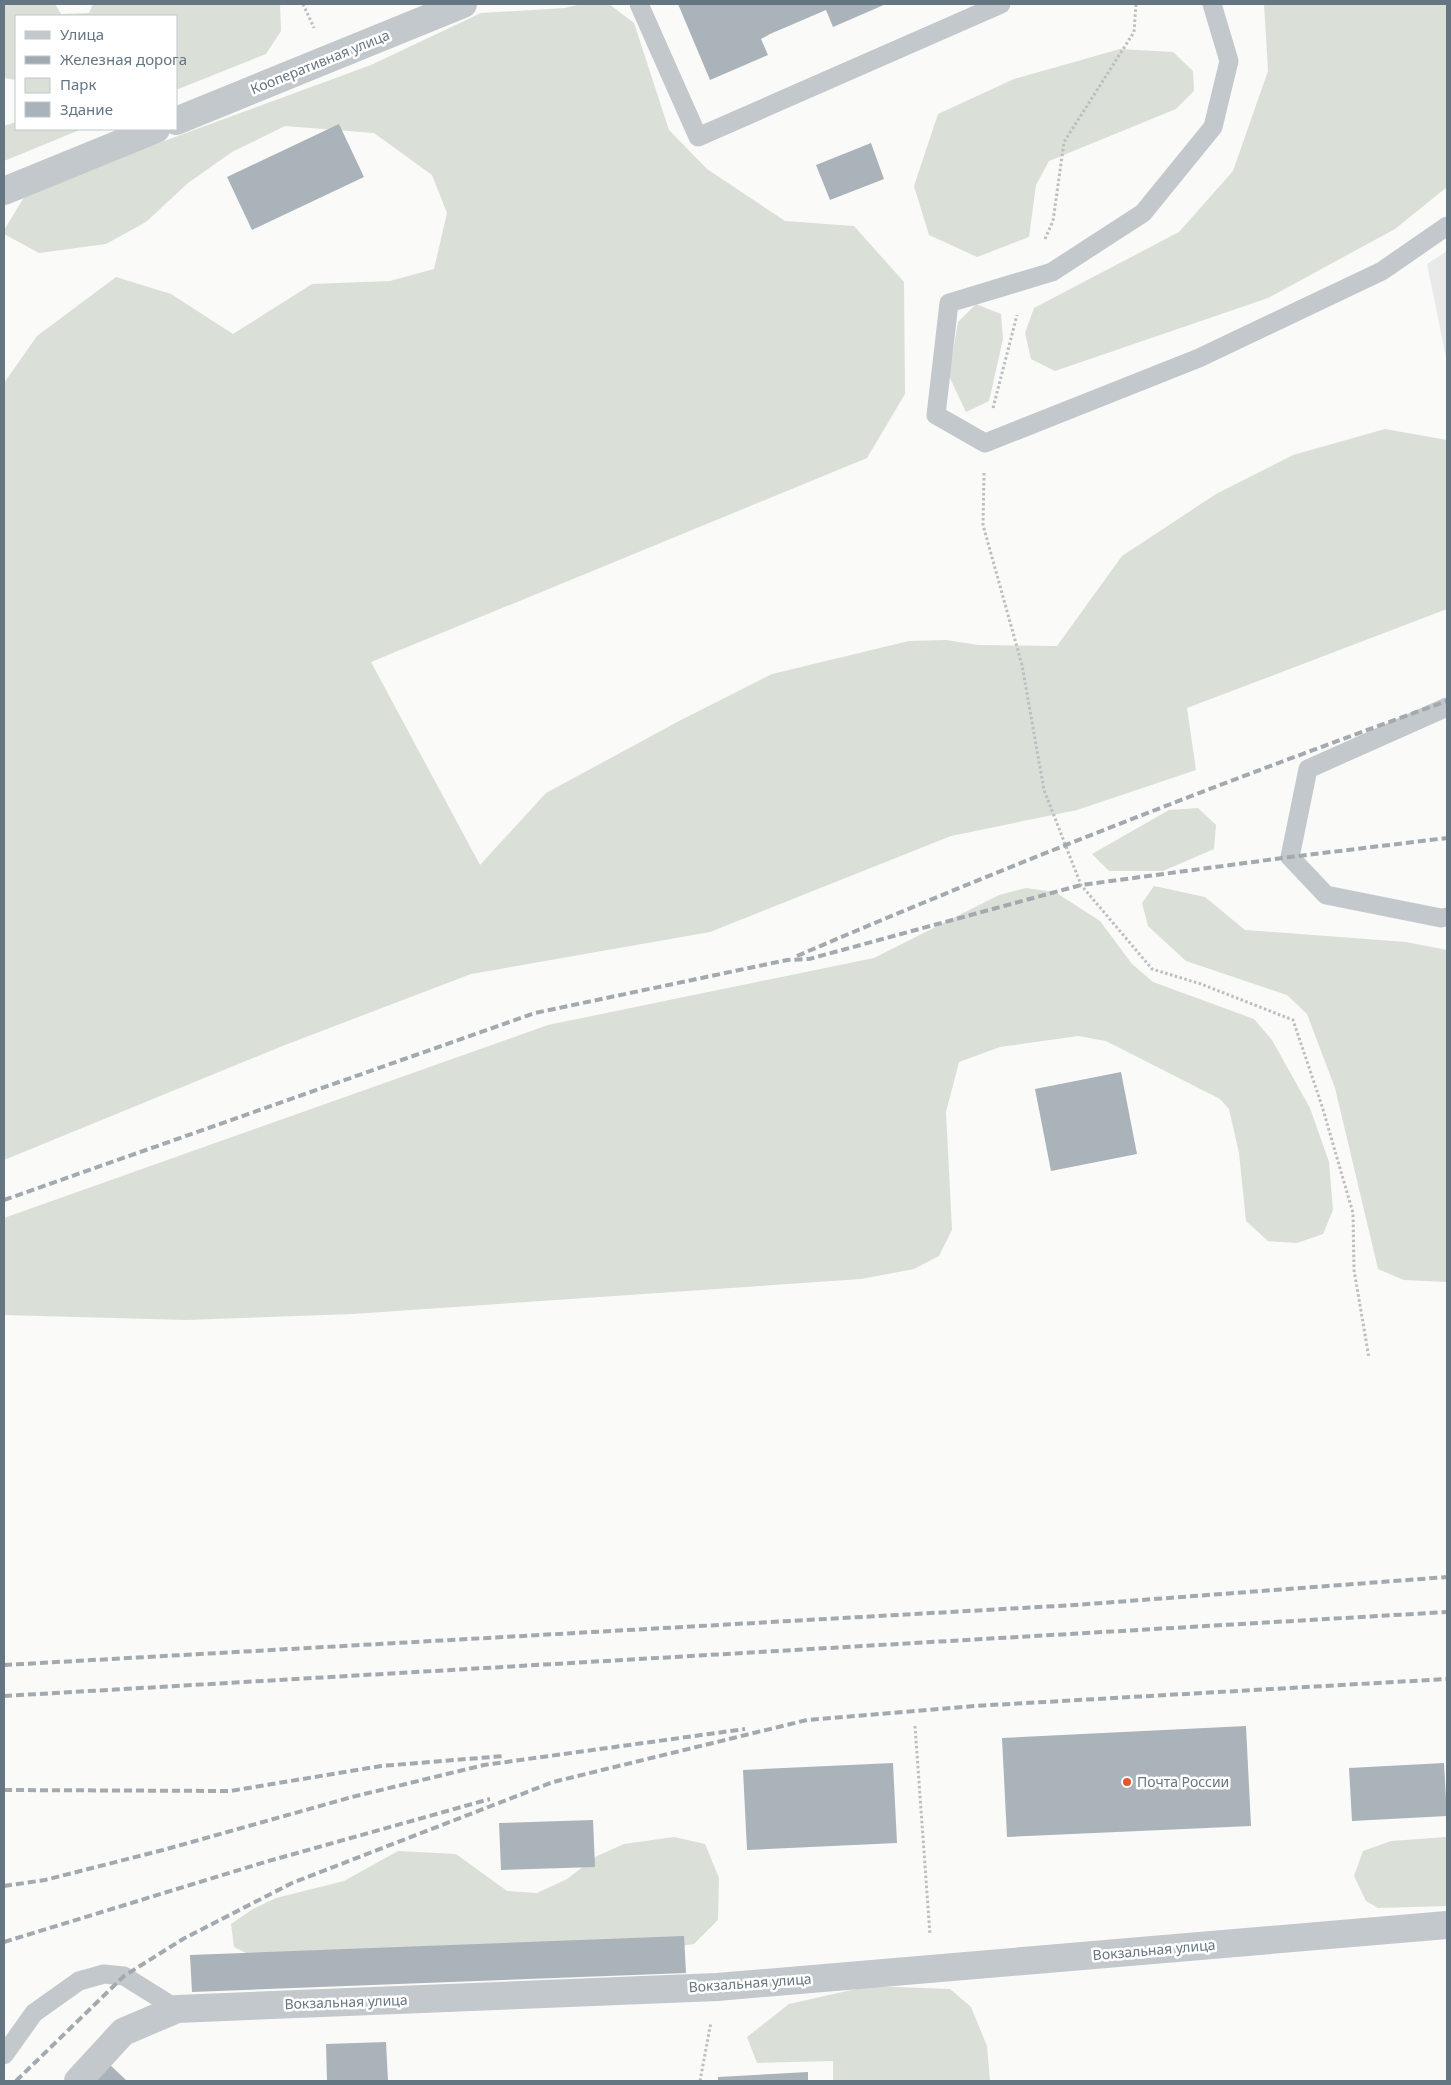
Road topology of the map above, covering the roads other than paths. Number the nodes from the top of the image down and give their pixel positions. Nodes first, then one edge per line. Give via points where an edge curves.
1 (463, 4) edge
2 (639, 4) edge
3 (1001, 4) edge
4 (1212, 4) edge
5 (178, 120) edge
6 (154, 130) edge
7 (4, 191) edge
8 (1447, 226) edge
9 (1447, 707) edge
10 (1447, 917) edge
11 (1447, 1925) edge
12 (177, 2009) junction
13 (4, 2055) edge
14 (78, 2081) edge

1 - 5 street, Кооперативная улица
2 - 3 lane via 698,137
4 - 8 lane via 1229,61 1213,127 1143,213 1052,272 949,303 936,414 985,442 1200,358 1382,270
6 - 7 street
9 - 10 lane via 1308,769 1290,857 1326,895
11 - 12 street, Вокзальная улица via 717,1987
12 - 13 lane via 124,1976 104,1974 79,1981 34,2013
12 - 14 street, Вокзальная улица via 123,2032

